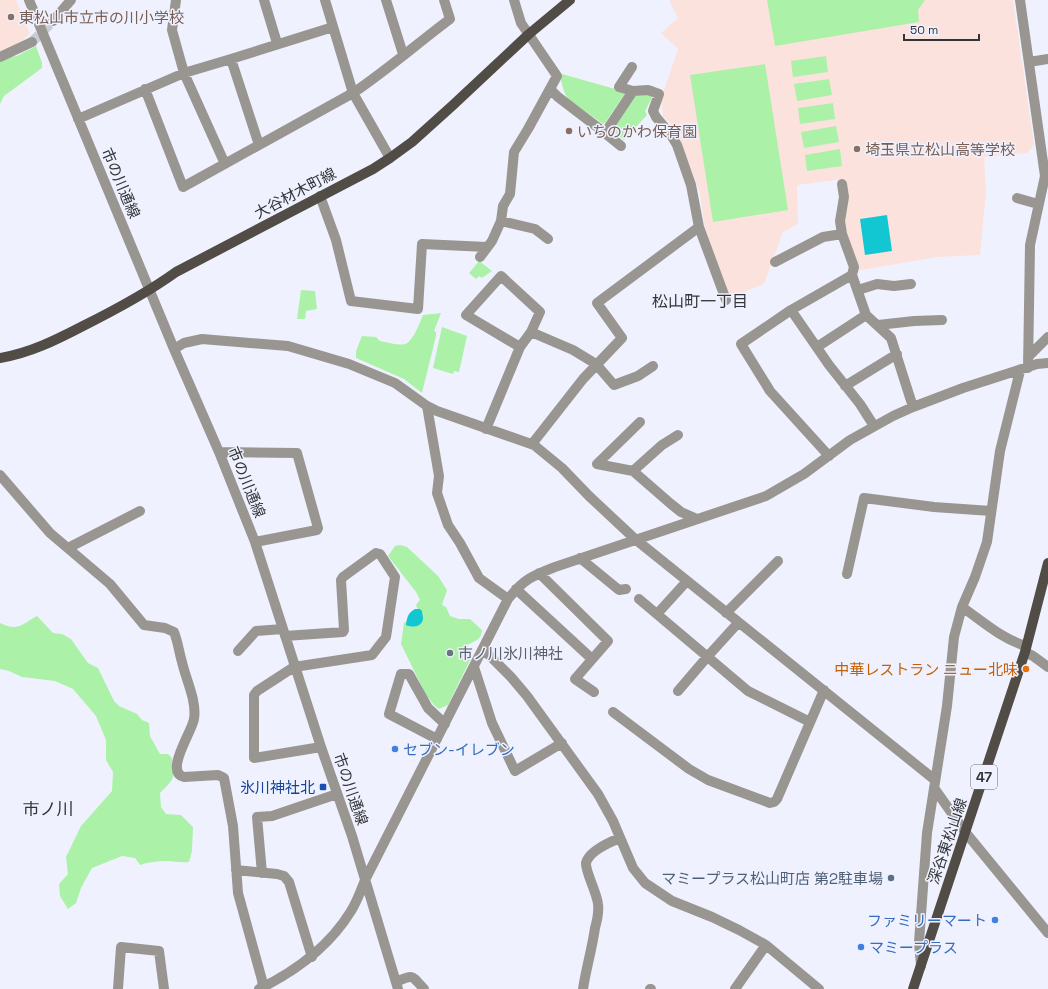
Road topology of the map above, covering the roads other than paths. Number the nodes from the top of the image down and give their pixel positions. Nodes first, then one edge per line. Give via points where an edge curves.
1 (29, 0) edge
2 (70, 0) edge
3 (176, 0) edge
4 (264, 0) edge
5 (325, 0) edge
6 (386, 0) edge
7 (444, 0) edge
8 (514, 0) edge
9 (570, 0) edge
10 (1020, 0) edge
11 (53, 21) tunnel mouth
12 (333, 27) junction
13 (529, 34) junction
14 (32, 42) tunnel mouth
15 (277, 44) junction
16 (403, 54) junction
17 (0, 56) edge
18 (231, 59) junction
19 (1048, 59) edge
20 (1029, 62) junction
21 (632, 67) dead end
22 (184, 73) junction
23 (550, 89) junction
24 (145, 90) junction
25 (633, 91) junction
26 (353, 93) junction
27 (78, 119) junction
28 (605, 133) junction
29 (259, 145) junction
30 (621, 146) dead end
31 (390, 158) junction
32 (226, 164) junction
33 (842, 184) dead end
34 (320, 196) junction
35 (1017, 198) dead end
36 (1038, 204) junction
37 (501, 221) junction
38 (699, 227) junction
39 (842, 234) junction
40 (548, 239) dead end
41 (487, 247) junction
42 (480, 257) dead end
43 (776, 262) dead end
44 (852, 275) junction
45 (910, 284) dead end
46 (150, 290) junction
47 (858, 290) junction
48 (726, 300) dead end
49 (791, 310) junction
50 (866, 314) junction
51 (942, 320) dead end
52 (878, 325) junction
53 (530, 332) junction
54 (1048, 337) edge
55 (520, 347) junction
56 (818, 347) junction
57 (174, 349) junction
58 (897, 354) junction
59 (1028, 357) junction
60 (0, 358) edge
61 (1048, 363) edge
62 (596, 364) junction
63 (653, 366) dead end
64 (1024, 369) junction
65 (845, 386) junction
66 (427, 406) junction
67 (913, 407) junction
68 (640, 422) dead end
69 (874, 426) junction
70 (486, 429) junction
71 (678, 435) dead end
72 (532, 444) junction
73 (219, 452) junction
74 (829, 456) junction
75 (633, 471) junction
76 (0, 475) edge
77 (140, 511) dead end
78 (992, 511) junction
79 (697, 519) junction
80 (635, 539) junction
81 (255, 542) junction
82 (68, 548) junction
83 (580, 558) junction
84 (778, 561) dead end
85 (1048, 563) edge
86 (539, 573) junction
87 (847, 574) dead end
88 (687, 581) junction
89 (1046, 582) edge
90 (626, 588) dead end
91 (516, 589) junction
92 (508, 599) junction
93 (639, 599) dead end
94 (962, 607) junction
95 (726, 613) junction
96 (657, 614) junction
97 (738, 623) junction
98 (284, 633) junction
99 (483, 648) junction
100 (1026, 649) junction
101 (238, 651) dead end
102 (708, 656) junction
103 (592, 659) junction
104 (294, 666) junction
105 (474, 667) junction
106 (1048, 667) edge
107 (824, 690) junction
108 (678, 691) dead end
109 (594, 692) dead end
110 (613, 712) dead end
111 (810, 722) junction
112 (445, 724) junction
113 (437, 739) junction
114 (562, 743) junction
115 (320, 747) junction
116 (934, 784) junction
117 (337, 794) junction
118 (966, 833) junction
119 (620, 838) junction
120 (236, 870) junction
121 (262, 873) junction
122 (365, 880) junction
123 (1048, 933) edge
124 (766, 945) junction
125 (312, 957) junction
126 (921, 966) junction
127 (397, 986) edge
128 (261, 988) edge
129 (118, 989) edge
130 (164, 989) edge
131 (424, 989) edge
132 (583, 989) edge
133 (735, 989) edge
134 (819, 989) edge
135 (913, 989) edge

1 - 27 street, 市の川通線
2 - 11 street
3 - 22 street via 172,30
4 - 15 street
5 - 12 street
6 - 16 street
7 - 16 street via 450,19
8 - 13 street via 521,23
9 - 13 main road, 大谷材木町線
10 - 20 street
12 - 15 street
12 - 26 street
13 - 23 street via 557,76
13 - 31 main road, 大谷材木町線 via 412,142
14 - 17 street
15 - 18 street
16 - 26 street
18 - 22 street
18 - 29 street
19 - 20 street
20 - 36 street via 1045,176
21 - 25 street via 619,87
22 - 24 street
22 - 32 street
23 - 28 street
23 - 37 street via 514,152 510,194 503,206
24 - 27 street
24 - 32 street via 183,187
25 - 28 street
25 - 38 street via 648,90 659,94 653,111 677,145 691,185
26 - 29 street
26 - 31 street
27 - 46 street, 市の川通線
28 - 30 street
29 - 32 street
31 - 34 main road, 大谷材木町線
33 - 39 street
34 - 41 street via 336,240 351,301 418,309 422,244
34 - 46 main road, 大谷材木町線 via 176,272
35 - 36 street
36 - 59 street via 1030,245
37 - 40 street via 535,229
37 - 41 street
38 - 48 street
38 - 62 street via 597,304 622,338
39 - 43 street via 823,238
39 - 44 street via 854,267
41 - 42 street
44 - 47 street
44 - 49 street
45 - 47 street via 878,284
46 - 57 street, 市の川通線
46 - 60 main road, 大谷材木町線 via 44,345
47 - 50 street
49 - 56 street
49 - 74 street via 741,344 770,392
50 - 52 street
50 - 56 street
51 - 52 street via 914,320
52 - 58 street via 891,338
53 - 55 street
53 - 55 street via 540,312 500,276 466,315
53 - 62 street via 573,350
54 - 59 street
55 - 70 street
56 - 65 street
57 - 66 street via 184,343 202,339 288,346 349,364 395,383
57 - 73 street, 市の川通線
58 - 65 street
58 - 67 street
59 - 64 street
61 - 64 street
62 - 63 street via 614,385 638,376
62 - 72 street
64 - 67 street
64 - 78 street via 1000,451
65 - 69 street
66 - 70 street
66 - 92 street via 439,476 437,493 448,525 479,578
67 - 69 street
68 - 75 street via 597,464
69 - 74 street
70 - 72 street
71 - 75 street via 662,445
72 - 80 street via 562,468
73 - 81 street, 市の川通線
73 - 81 street via 297,453 318,528
74 - 79 street via 779,489
75 - 79 street via 681,512
76 - 82 street via 50,533
77 - 82 street
78 - 87 street via 864,498
78 - 94 street via 987,542 976,577
79 - 80 street
80 - 83 street
80 - 88 street
81 - 98 street, 市の川通線
82 - 120 street via 110,584 144,625 174,632 194,707 194,718 176,768 184,777 218,775 224,778 233,826
83 - 86 street
83 - 90 street via 619,590
84 - 95 street
85 - 89 main road, 深谷東松山線 / 47
86 - 91 street via 528,578
86 - 103 street via 608,641
88 - 95 street
88 - 96 street
89 - 100 main road, 深谷東松山線 / 47
91 - 92 street
91 - 103 street
92 - 99 street
93 - 96 street
94 - 100 street
94 - 116 street via 954,637 947,706
95 - 97 street
96 - 102 street
97 - 102 street
97 - 107 street
98 - 101 street via 256,631
98 - 104 street, 市の川通線
98 - 104 street via 343,632 341,580 376,552 395,577 386,638 372,655
99 - 105 street
99 - 114 street via 527,696
100 - 106 street
100 - 118 main road, 深谷東松山線 / 47
102 - 108 street
102 - 111 street via 748,691
103 - 109 street via 575,679
104 - 115 street, 市の川通線
104 - 115 street via 254,695 254,758
105 - 112 street
105 - 114 street via 492,723 515,771
107 - 111 street
107 - 116 street
110 - 111 street via 689,769 708,780 770,803 778,799
112 - 113 street
112 - 113 street via 428,708 409,674 401,674 389,714
113 - 122 street
114 - 119 street via 598,794
115 - 117 street, 市の川通線
116 - 118 street
116 - 126 street via 919,929
117 - 121 street via 272,816 257,817
117 - 122 street, 市の川通線
118 - 123 street
118 - 126 main road, 深谷東松山線 / 47
119 - 124 street via 633,868 645,883 672,902 712,917
119 - 132 street via 600,848 586,862 598,905
120 - 121 street
120 - 128 street via 238,893 262,980
121 - 125 street via 284,876 288,882
122 - 125 street via 352,910
122 - 127 street, 市の川通線
124 - 133 street
124 - 134 street
125 - 128 street
126 - 135 main road, 深谷東松山線 / 47
127 - 131 street via 410,976
129 - 130 street via 121,947 159,951

